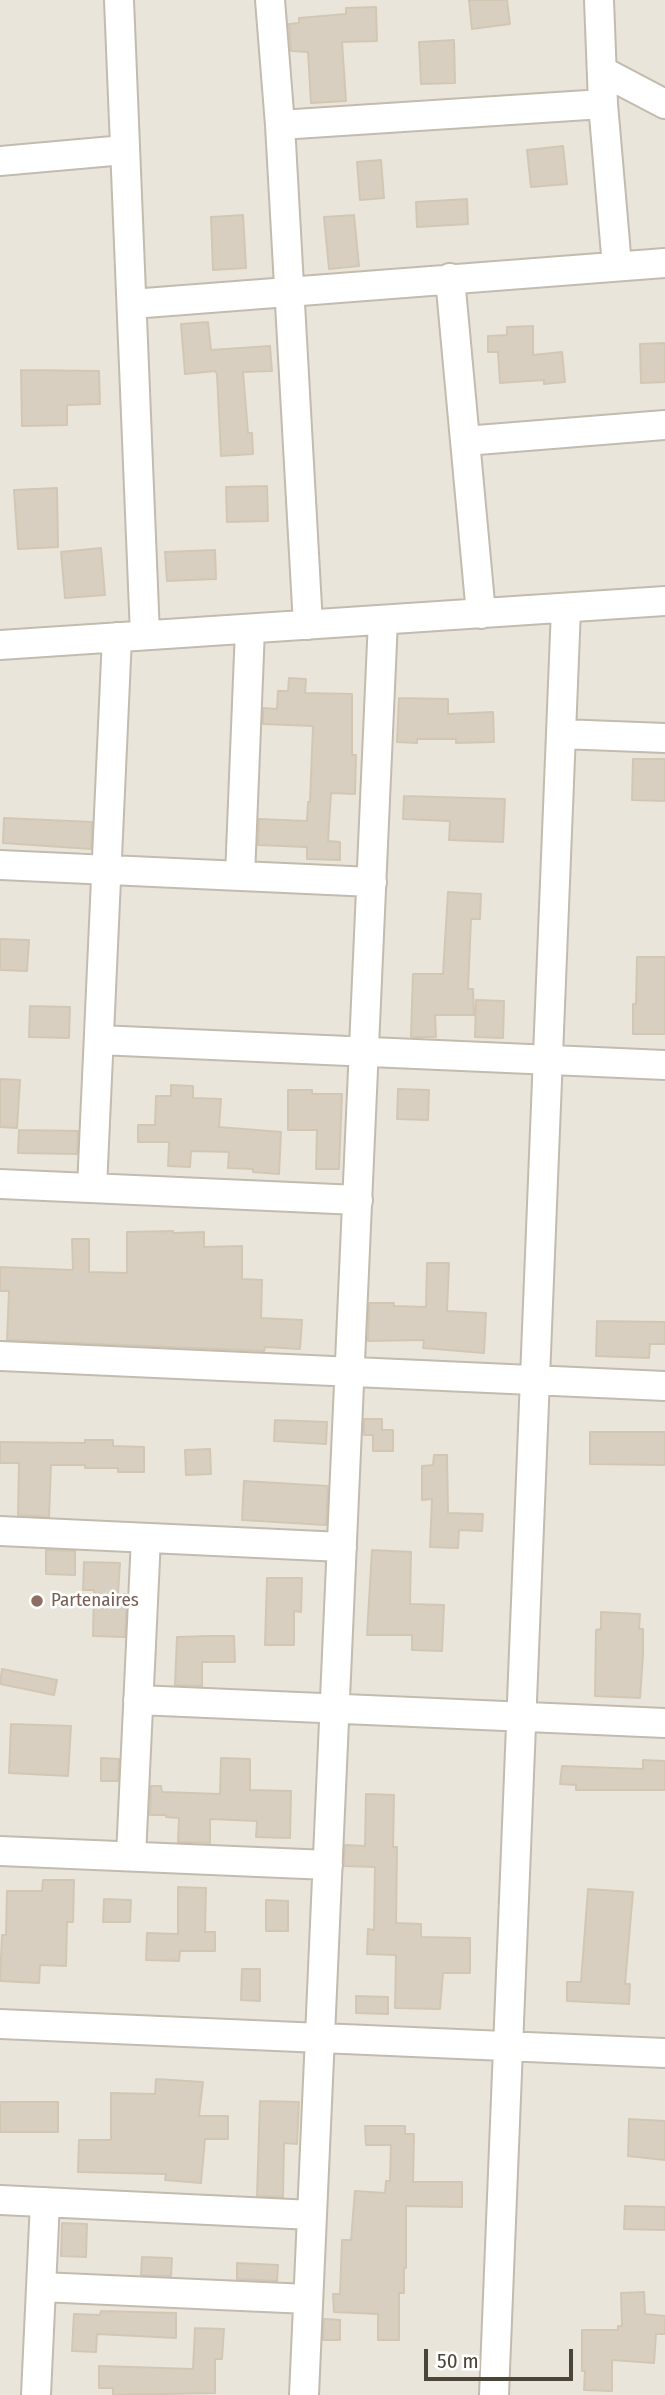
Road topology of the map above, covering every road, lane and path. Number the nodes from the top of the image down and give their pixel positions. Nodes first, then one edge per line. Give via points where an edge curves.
1 (119, 0) edge
2 (270, 0) edge
3 (599, 0) edge
4 (602, 71) junction
5 (603, 104) junction
6 (665, 104) edge
7 (280, 125) junction
8 (124, 150) junction
9 (0, 161) edge
10 (665, 263) edge
11 (617, 266) junction
12 (450, 278) junction
13 (287, 291) junction
14 (132, 304) junction
15 (665, 425) edge
16 (465, 441) junction
17 (665, 601) edge
18 (566, 609) junction
19 (481, 614) junction
20 (383, 620) junction
21 (308, 625) junction
22 (250, 629) junction
23 (145, 635) junction
24 (117, 637) junction
25 (0, 645) edge
26 (561, 734) junction
27 (665, 738) edge
28 (0, 865) edge
29 (106, 870) junction
30 (240, 876) junction
31 (372, 882) junction
32 (99, 1040) junction
33 (365, 1052) junction
34 (548, 1060) junction
35 (665, 1065) edge
36 (0, 1184) edge
37 (92, 1188) junction
38 (358, 1200) junction
39 (0, 1356) edge
40 (351, 1372) junction
41 (535, 1380) junction
42 (665, 1386) edge
43 (0, 1531) edge
44 (146, 1538) junction
45 (342, 1547) junction
46 (138, 1700) junction
47 (335, 1709) junction
48 (521, 1717) junction
49 (665, 1723) edge
50 (0, 1851) edge
51 (131, 1856) junction
52 (328, 1865) junction
53 (0, 2024) edge
54 (320, 2038) junction
55 (508, 2047) junction
56 (665, 2053) edge
57 (0, 2200) edge
58 (45, 2202) junction
59 (312, 2214) junction
60 (41, 2287) junction
61 (308, 2299) junction
62 (36, 2395) edge
63 (304, 2395) edge
64 (494, 2395) edge

1 - 8 street
2 - 7 street
3 - 4 street
4 - 5 street
4 - 6 street
5 - 7 street
5 - 11 street
7 - 13 street
8 - 9 street
8 - 14 street
10 - 11 street
11 - 12 street
12 - 13 street
12 - 16 street
13 - 14 street
13 - 21 street
14 - 23 street
15 - 16 street
16 - 19 street
17 - 18 street
18 - 19 street
18 - 26 street
19 - 20 street
20 - 21 street
20 - 31 street
21 - 22 street
22 - 23 street
22 - 30 street
23 - 24 street
24 - 25 street
24 - 29 street
26 - 27 street
26 - 34 street
28 - 29 street
29 - 30 street
29 - 32 street
30 - 31 street
31 - 33 street
32 - 33 street
32 - 37 street
33 - 34 street
33 - 38 street
34 - 35 street
34 - 41 street
36 - 37 street
37 - 38 street
38 - 40 street
39 - 40 street
40 - 41 street
40 - 45 street
41 - 42 street
41 - 48 street
43 - 44 street
44 - 45 street
44 - 46 street
45 - 47 street
46 - 47 street
46 - 51 street
47 - 48 street
47 - 52 street
48 - 49 street
48 - 55 street
50 - 51 street
51 - 52 street
52 - 54 street
53 - 54 street
54 - 55 street
54 - 59 street
55 - 56 street
55 - 64 street
57 - 58 street
58 - 59 street
58 - 60 street
59 - 61 street
60 - 61 street
60 - 62 street
61 - 63 street

